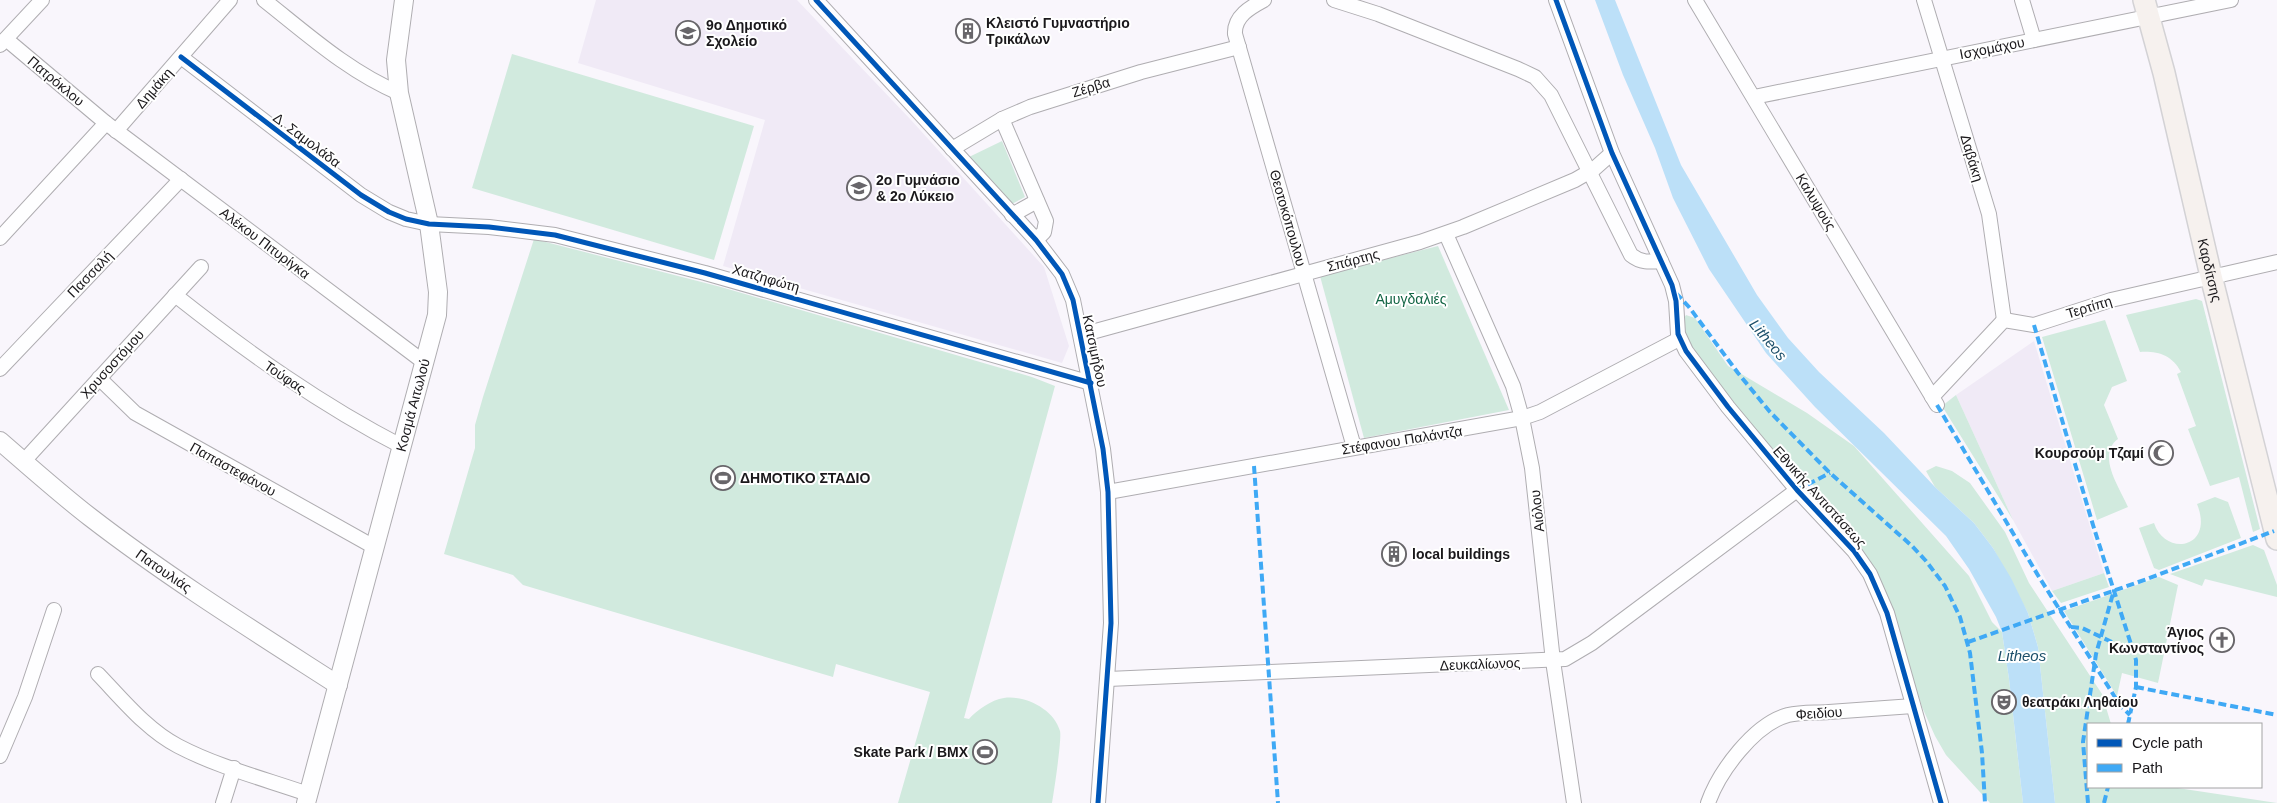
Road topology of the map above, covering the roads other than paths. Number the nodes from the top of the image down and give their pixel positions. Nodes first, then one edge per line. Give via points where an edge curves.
1 (42, 0) edge
2 (230, 0) edge
3 (264, 0) edge
4 (404, 0) edge
5 (816, 0) edge
6 (1264, 0) edge
7 (1334, 0) edge
8 (1556, 0) edge
9 (1695, 0) edge
10 (1924, 0) edge
11 (2022, 0) edge
12 (2231, 0) edge
13 (2146, 8) edge
14 (2034, 40) junction
15 (3, 42) edge
16 (1239, 47) junction
17 (181, 57) junction
18 (1942, 58) junction
19 (399, 93) junction
20 (1754, 97) junction
21 (1002, 119) junction
22 (111, 127) junction
23 (952, 150) junction
24 (1612, 153) junction
25 (1590, 172) junction
26 (181, 179) junction
27 (1037, 201) junction
28 (1012, 215) junction
29 (429, 224) junction
30 (1446, 234) junction
31 (0, 238) edge
32 (1036, 240) junction
33 (1661, 261) junction
34 (2277, 262) edge
35 (201, 267) dead end
36 (1304, 273) junction
37 (2211, 276) junction
38 (175, 295) junction
39 (2004, 320) junction
40 (1081, 335) junction
41 (1679, 339) junction
42 (425, 363) junction
43 (0, 369) edge
44 (99, 378) junction
45 (1091, 383) junction
46 (1522, 418) junction
47 (0, 441) edge
48 (403, 447) junction
49 (1354, 447) junction
50 (23, 462) junction
51 (1797, 490) junction
52 (1108, 492) junction
53 (2277, 538) edge
54 (376, 548) junction
55 (54, 610) dead end
56 (1553, 661) junction
57 (98, 674) dead end
58 (1108, 679) junction
59 (338, 685) junction
60 (1913, 706) junction
61 (0, 756) edge
62 (234, 768) junction
63 (307, 798) edge
64 (223, 803) edge
65 (1098, 803) edge
66 (1574, 803) edge
67 (1708, 803) edge
68 (1941, 803) edge

1 - 15 street
2 - 17 street, Δημάκη
3 - 19 street via 372,82
4 - 19 street, Κοσμά Αιτωλού via 396,60
5 - 23 street, Κατσιμήδου
6 - 16 street, Θεοτοκόπουλου via 1248,10 1236,24
7 - 25 street via 1378,14 1535,77 1551,95
8 - 24 street
9 - 20 street, Καλυψούς
10 - 18 street, Δαβάκη
11 - 14 street
12 - 13 street, Ισχομάχου
13 - 14 street, Ισχομάχου
13 - 37 main road, Καρδίτσης
14 - 18 street, Ισχομάχου
15 - 22 street, Πατρόκλου
16 - 21 street, Ζέρβα via 1058,97
16 - 36 street, Θεοτοκόπουλου
17 - 22 street, Δημάκη
17 - 29 street, Δ. Σαμολάδα via 361,195 389,212
18 - 20 street, Ισχομάχου
18 - 39 street, Δαβάκη via 1989,214
19 - 29 street, Κοσμά Αιτωλού
20 - 39 street, Καλυψούς via 1935,401
21 - 23 street, Ζέρβα
21 - 27 street
22 - 26 street, Αλέκου Πιτυρίγκα
22 - 31 street, Δημάκη
23 - 28 street, Κατσιμήδου
24 - 25 street, Σπάρτης
24 - 33 street
25 - 30 street, Σπάρτης
25 - 33 street via 1631,255 1647,262
26 - 42 street, Αλέκου Πιτυρίγκα
26 - 43 street, Πασσαλή
27 - 28 street
27 - 32 street via 1046,226
28 - 32 street, Κατσιμήδου
29 - 42 street, Κοσμά Αιτωλού via 438,305
29 - 45 street, Χατζηφώτη via 555,235 705,273
30 - 36 street, Σπάρτης
30 - 46 street, Αιόλου via 1513,386
32 - 40 street, Κατσιμήδου via 1070,288
33 - 41 street via 1674,292
34 - 37 street, Τερτίπη
35 - 38 street, Χρυσοστόμου
36 - 40 street, Σπάρτης
36 - 49 street, Θεοτοκόπουλου
37 - 39 street, Τερτίπη via 2111,300 2034,325
37 - 53 main road, Καρδίτσης
38 - 44 street, Χρυσοστόμου
38 - 48 street, Τούφας via 326,404
40 - 45 street, Κατσιμήδου
41 - 46 street, Στέφανου Παλάντζα via 1540,412
41 - 51 street, Εθνικής Αντιστάσεως via 1728,407
42 - 48 street, Κοσμά Αιτωλού
44 - 50 street, Χρυσοστόμου
44 - 54 street, Παπαστεφάνου via 135,413
45 - 52 street, Κατσιμήδου
46 - 49 street, Στέφανου Παλάντζα
46 - 56 street, Αιόλου via 1532,468
47 - 50 street, Πατουλιάς
48 - 54 street, Κοσμά Αιτωλού
49 - 52 street, Στέφανου Παλάντζα
50 - 59 street, Πατουλιάς via 65,498 142,555
51 - 56 street, Δευκαλίωνος via 1578,653
51 - 60 street, Εθνικής Αντιστάσεως via 1854,551 1870,574 1887,613
52 - 58 street, Κατσιμήδου via 1111,582
54 - 59 street, Κοσμά Αιτωλού
55 - 61 street via 25,696
56 - 58 street, Δευκαλίωνος
56 - 66 street, Αιόλου
57 - 62 street via 162,736 177,746
58 - 65 street, Κατσιμήδου
59 - 63 street, Κοσμά Αιτωλού
60 - 67 street, Φειδίου via 1796,714 1771,723 1753,736 1735,757
60 - 68 street, Εθνικής Αντιστάσεως
62 - 63 street
62 - 64 street

